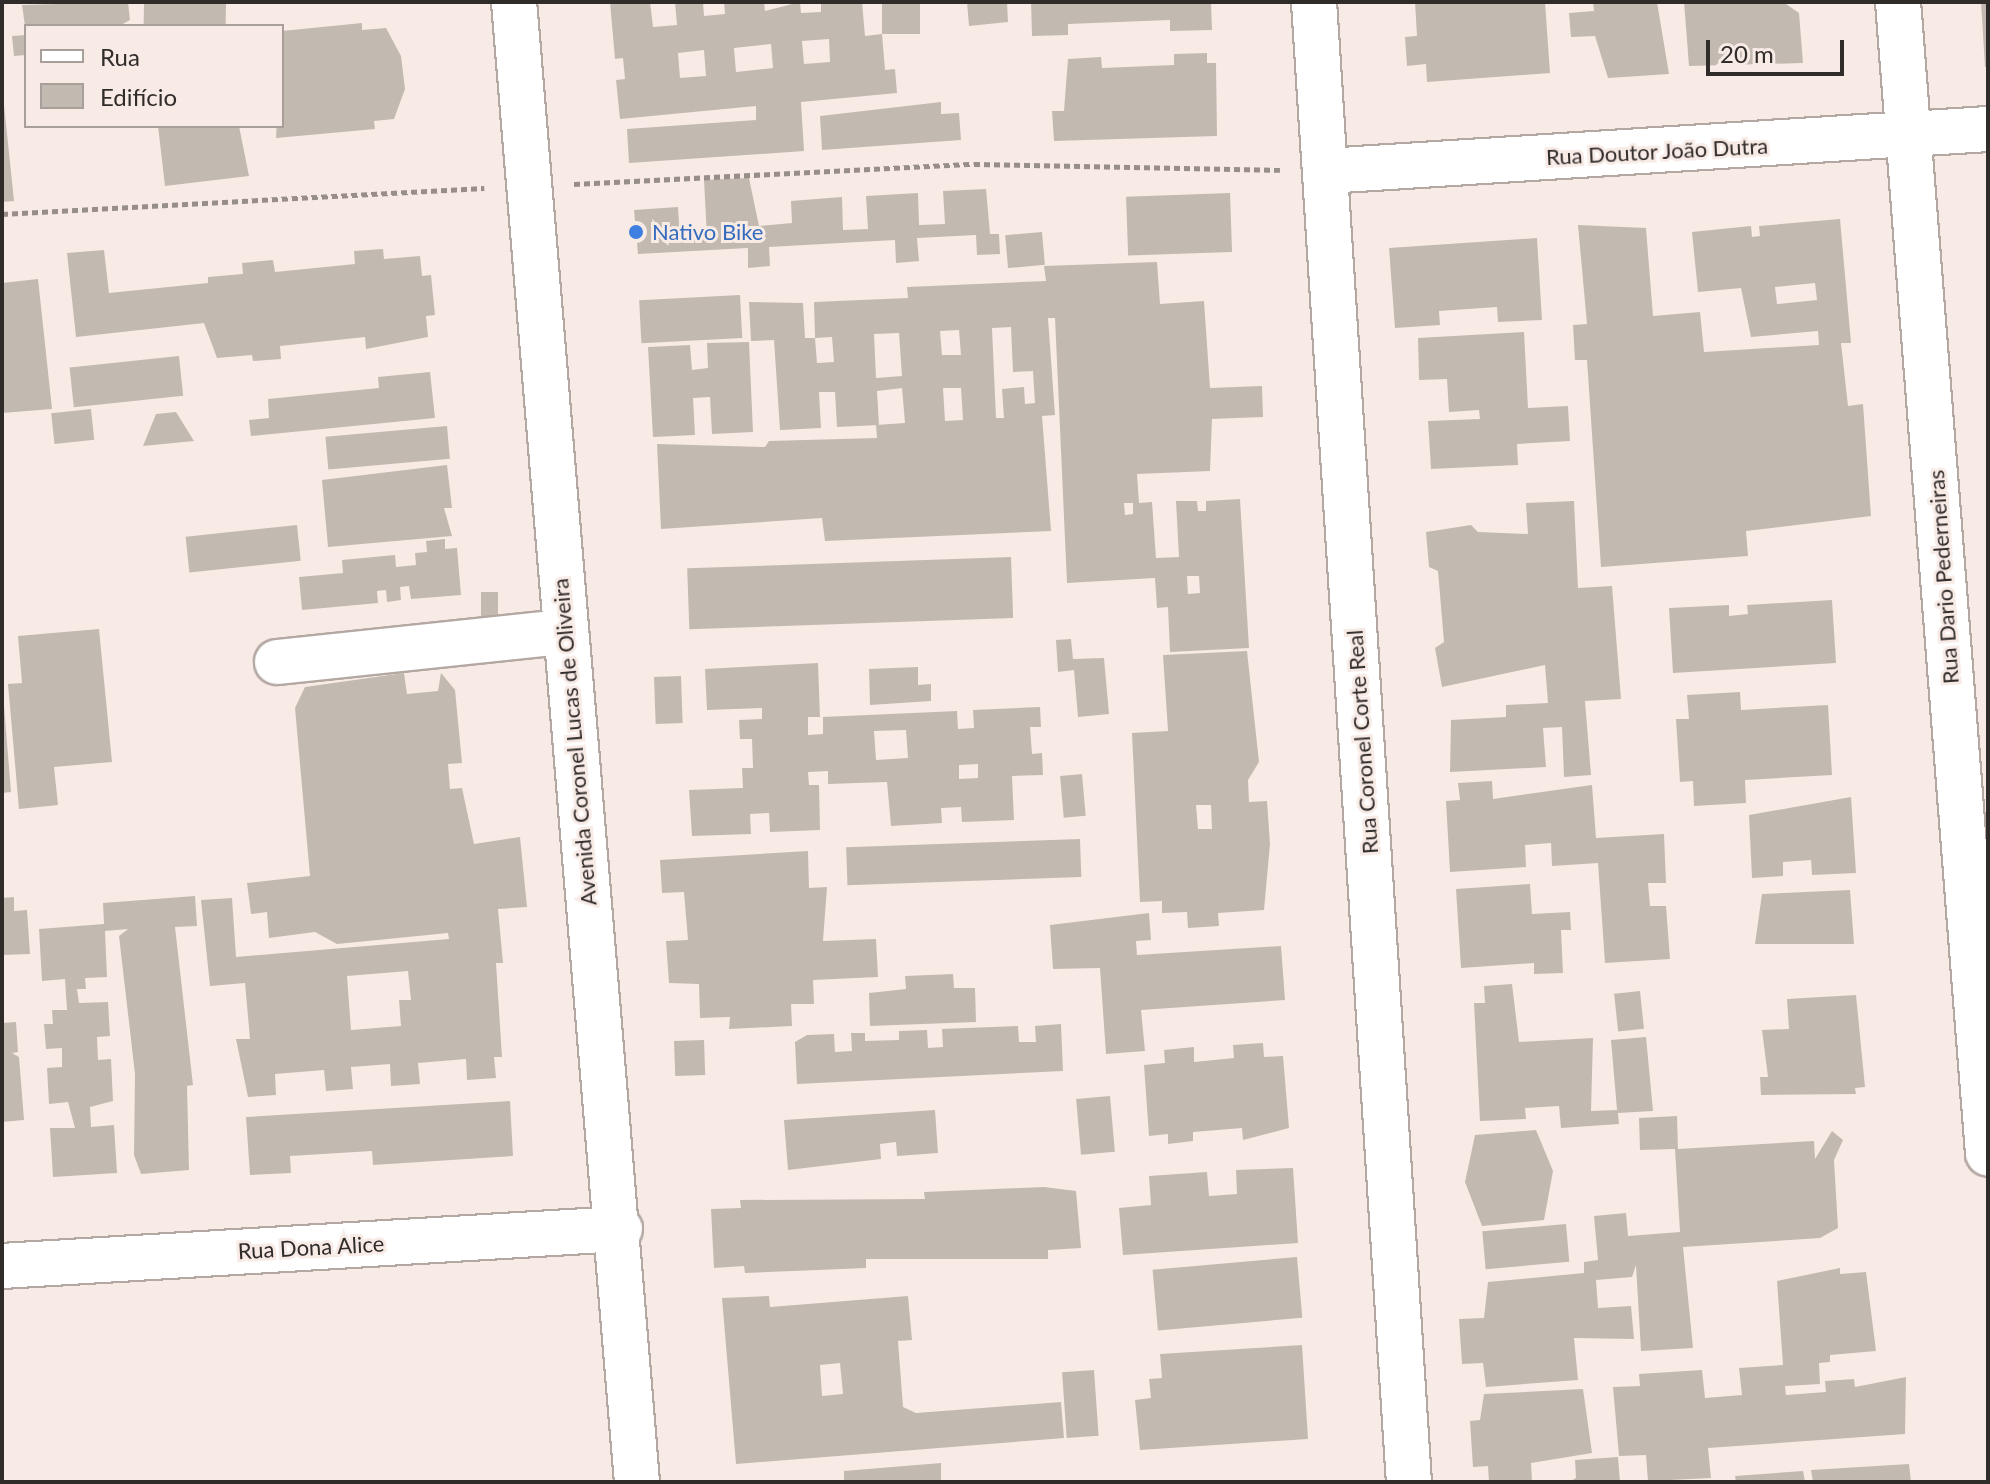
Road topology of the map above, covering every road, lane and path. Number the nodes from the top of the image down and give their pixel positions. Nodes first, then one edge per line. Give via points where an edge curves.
1 (514, 2) edge
2 (1314, 2) edge
3 (1898, 2) edge
4 (1988, 129) edge
5 (1909, 136) junction
6 (1326, 171) junction
7 (530, 186) junction
8 (2, 214) edge
9 (562, 632) junction
10 (277, 662) dead end
11 (1988, 1153) edge
12 (620, 1229) junction
13 (2, 1266) edge
14 (637, 1482) edge
15 (1409, 1482) edge

1 - 7 street, Avenida Coronel Lucas de Oliveira
2 - 6 street, Rua Coronel Corte Real
3 - 5 street, Rua Dario Pederneiras
4 - 5 street, Rua Doutor João Dutra
5 - 6 street, Rua Doutor João Dutra
5 - 11 street, Rua Dario Pederneiras
6 - 7 path via 974,164
6 - 15 street, Rua Coronel Corte Real
7 - 8 path
7 - 9 street, Avenida Coronel Lucas de Oliveira
9 - 10 street
9 - 12 street, Avenida Coronel Lucas de Oliveira
12 - 13 street, Rua Dona Alice
12 - 14 street, Avenida Coronel Lucas de Oliveira

